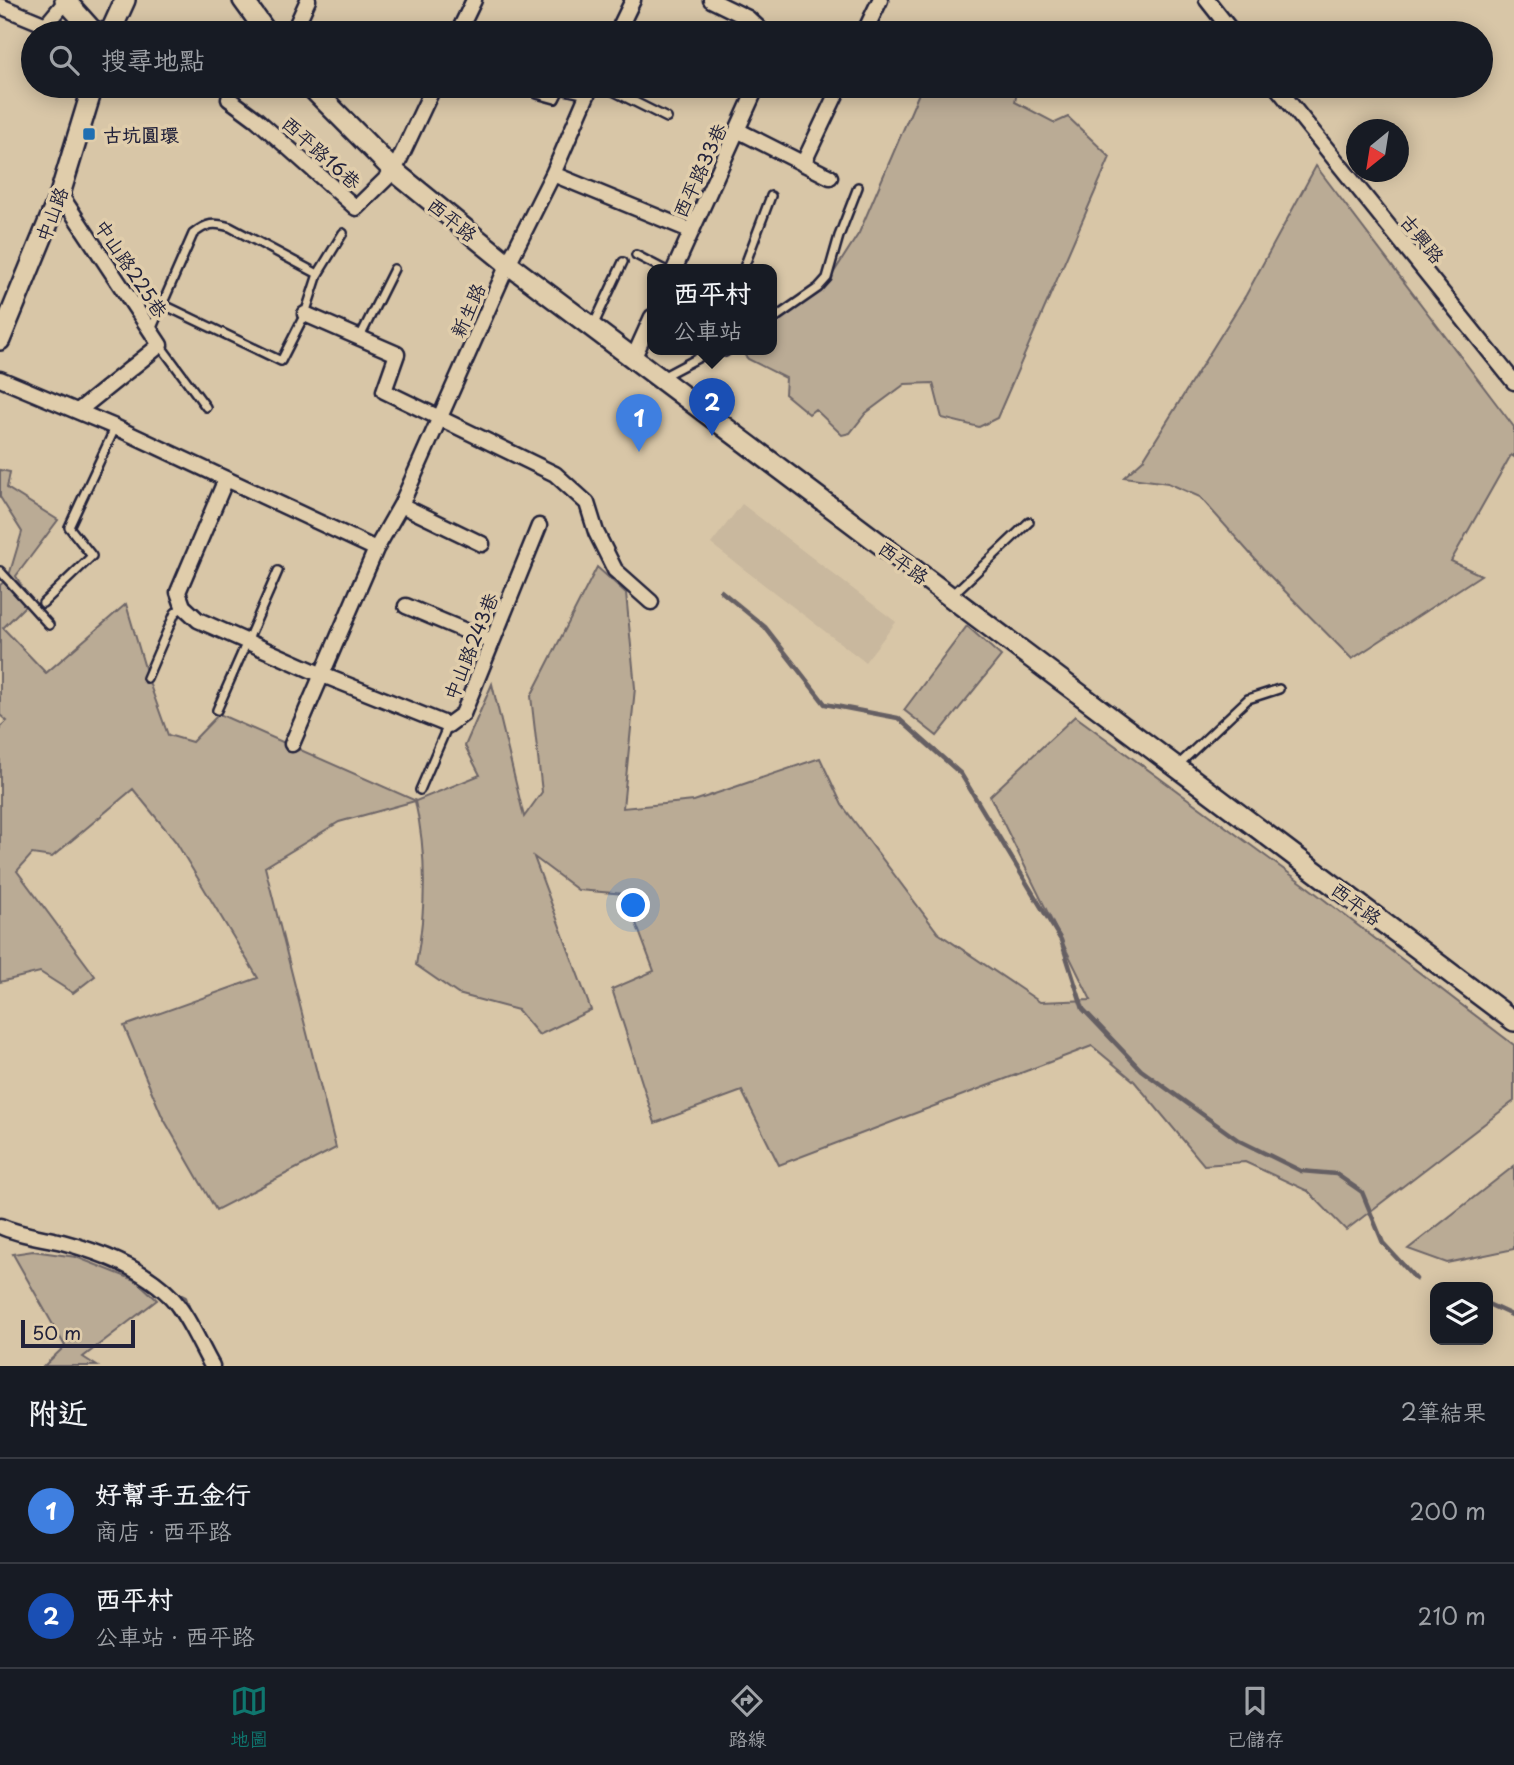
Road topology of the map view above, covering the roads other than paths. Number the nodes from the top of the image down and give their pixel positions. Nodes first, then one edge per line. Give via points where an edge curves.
1 (66, 0) edge
2 (125, 0) edge
3 (243, 0) edge
4 (308, 0) edge
5 (474, 0) edge
6 (633, 0) edge
7 (711, 0) edge
8 (880, 0) edge
9 (1207, 0) edge
10 (0, 6) edge
11 (36, 21) edge
12 (49, 21) edge
13 (84, 21) edge
14 (115, 21) edge
15 (258, 21) edge
16 (298, 21) edge
17 (464, 21) edge
18 (623, 21) edge
19 (751, 21) edge
20 (870, 21) edge
21 (1224, 21) edge
22 (89, 98) edge
23 (322, 98) edge
24 (428, 98) edge
25 (586, 98) edge
26 (627, 98) edge
27 (752, 98) edge
28 (833, 98) edge
29 (1286, 98) edge
30 (229, 99) dead end
31 (667, 118) dead end
32 (739, 131) junction
33 (803, 164) junction
34 (394, 171) junction
35 (553, 174) junction
36 (830, 177) dead end
37 (858, 187) dead end
38 (60, 194) junction
39 (771, 196) dead end
40 (692, 230) junction
41 (343, 233) dead end
42 (636, 255) dead end
43 (623, 262) dead end
44 (508, 264) junction
45 (653, 264) edge
46 (677, 264) edge
47 (745, 264) edge
48 (394, 269) dead end
49 (318, 274) junction
50 (162, 304) junction
51 (305, 314) junction
52 (777, 317) edge
53 (592, 328) junction
54 (647, 330) edge
55 (151, 331) junction
56 (359, 338) junction
57 (0, 340) edge
58 (160, 345) junction
59 (705, 355) edge
60 (633, 359) junction
61 (0, 379) edge
62 (659, 379) junction
63 (1514, 382) edge
64 (206, 407) dead end
65 (78, 411) junction
66 (440, 419) junction
67 (116, 427) junction
68 (226, 479) junction
69 (401, 505) junction
70 (1028, 522) dead end
71 (539, 526) dead end
72 (482, 544) dead end
73 (376, 548) junction
74 (0, 571) edge
75 (278, 571) dead end
76 (950, 597) junction
77 (651, 602) dead end
78 (43, 603) dead end
79 (183, 606) junction
80 (406, 607) dead end
81 (49, 625) dead end
82 (247, 641) junction
83 (492, 642) junction
84 (320, 674) junction
85 (146, 678) dead end
86 (1279, 689) dead end
87 (217, 710) dead end
88 (448, 725) junction
89 (292, 744) dead end
90 (1177, 766) junction
91 (420, 790) dead end
92 (1514, 1021) edge
93 (0, 1226) edge
94 (212, 1366) edge

1 - 12 street
1 - 13 main road
2 - 14 main road
3 - 15 main road
4 - 16 street
5 - 17 street
6 - 18 street
7 - 19 street
8 - 20 street
9 - 21 street
10 - 11 street
22 - 38 main road, 中山路
23 - 34 main road, 西平路
24 - 34 street
25 - 35 street, 新生路
26 - 31 lane
27 - 32 street, 西平路33巷
28 - 33 street
29 - 63 street, 古興路
30 - 34 street, 西平路16巷 via 356,208
32 - 33 street
32 - 40 street, 西平路33巷
33 - 36 street
34 - 44 main road, 西平路
35 - 40 street
35 - 44 street, 新生路
37 - 52 lane via 827,278
38 - 55 street, 中山路225巷
38 - 57 main road, 中山路
39 - 47 lane
40 - 46 street, 西平路33巷
41 - 49 lane
42 - 45 lane
43 - 53 lane
44 - 53 main road, 西平路
44 - 66 street, 新生路
48 - 56 lane
49 - 50 lane via 230,227 205,224 193,234
49 - 51 lane
50 - 51 lane via 281,361
50 - 55 lane
51 - 56 street
53 - 60 main road, 西平路
54 - 60 street
55 - 58 street, 中山路225巷
56 - 66 street via 397,354 384,391
58 - 64 lane
58 - 65 street, 中山路225巷
59 - 62 lane
60 - 62 main road, 西平路
61 - 65 street
62 - 76 main road, 西平路
65 - 67 street
66 - 69 street, 新生路
66 - 77 street via 555,474 587,503 615,570
67 - 68 street
67 - 78 lane via 69,527 92,556
68 - 73 street
68 - 79 street via 178,592
69 - 72 street
69 - 73 street, 新生路
70 - 76 lane
71 - 83 street, 中山路243巷
73 - 84 street
74 - 81 lane
75 - 82 lane
76 - 90 main road, 西平路
79 - 82 street, 中山路243巷 via 192,616
79 - 85 lane via 175,613
80 - 83 street
82 - 84 street, 中山路243巷
82 - 87 lane
83 - 88 street, 中山路243巷 via 463,714
84 - 88 street, 中山路243巷
84 - 89 street
86 - 90 lane via 1248,699
88 - 91 lane
90 - 92 main road, 西平路
93 - 94 street via 97,1254 145,1275 172,1299

